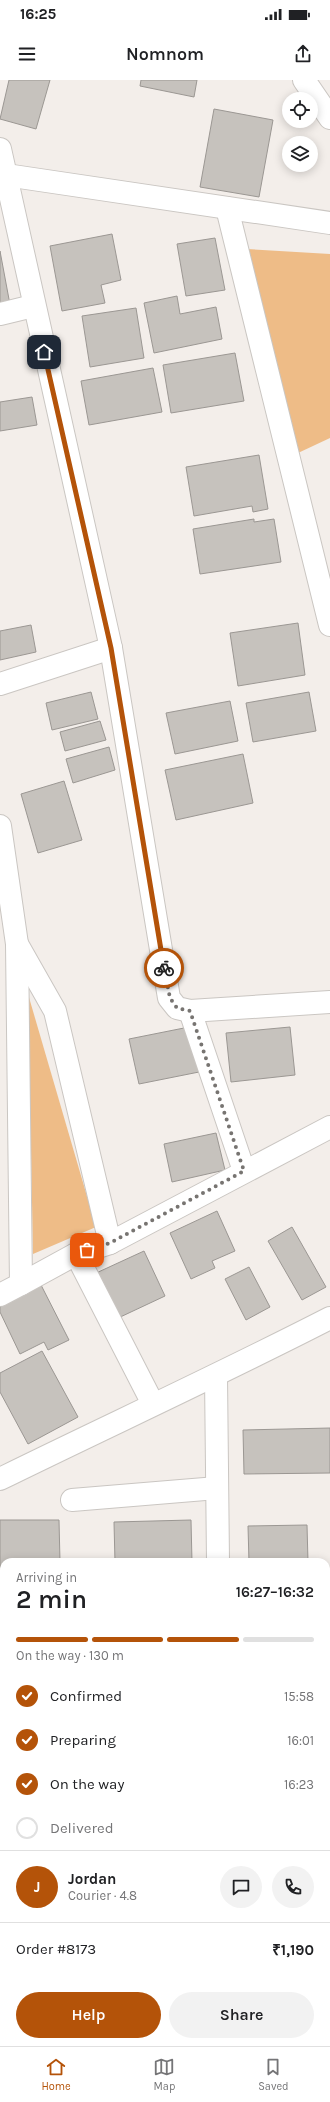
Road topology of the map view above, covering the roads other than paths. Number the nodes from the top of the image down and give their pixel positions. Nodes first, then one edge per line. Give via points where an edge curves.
1 (304, 80) edge
2 (330, 118) edge
3 (0, 149) edge
4 (6, 175) junction
5 (227, 208) junction
6 (330, 223) edge
7 (34, 306) junction
8 (0, 314) edge
9 (330, 621) edge
10 (111, 648) junction
11 (0, 684) edge
12 (0, 826) edge
13 (17, 944) junction
14 (330, 1002) edge
15 (190, 1011) junction
16 (330, 1127) edge
17 (244, 1171) junction
18 (110, 1243) junction
19 (76, 1254) junction
20 (21, 1284) junction
21 (0, 1295) edge
22 (330, 1318) edge
23 (216, 1376) junction
24 (153, 1404) junction
25 (0, 1479) edge
26 (217, 1488) junction
27 (72, 1500) dead end
28 (218, 1558) edge

1 - 2 street
3 - 4 street
4 - 5 street
4 - 7 street
5 - 6 street
5 - 9 street
7 - 8 street
7 - 10 street
10 - 11 street
10 - 15 street via 170,998 177,1008
12 - 13 street
13 - 18 street via 55,1011
13 - 20 street
14 - 15 street
15 - 17 street
16 - 17 street
17 - 18 street
18 - 19 street
19 - 20 street
19 - 24 street
20 - 21 street
22 - 23 street
23 - 24 street
23 - 26 street
24 - 25 street
26 - 27 street
26 - 28 street

